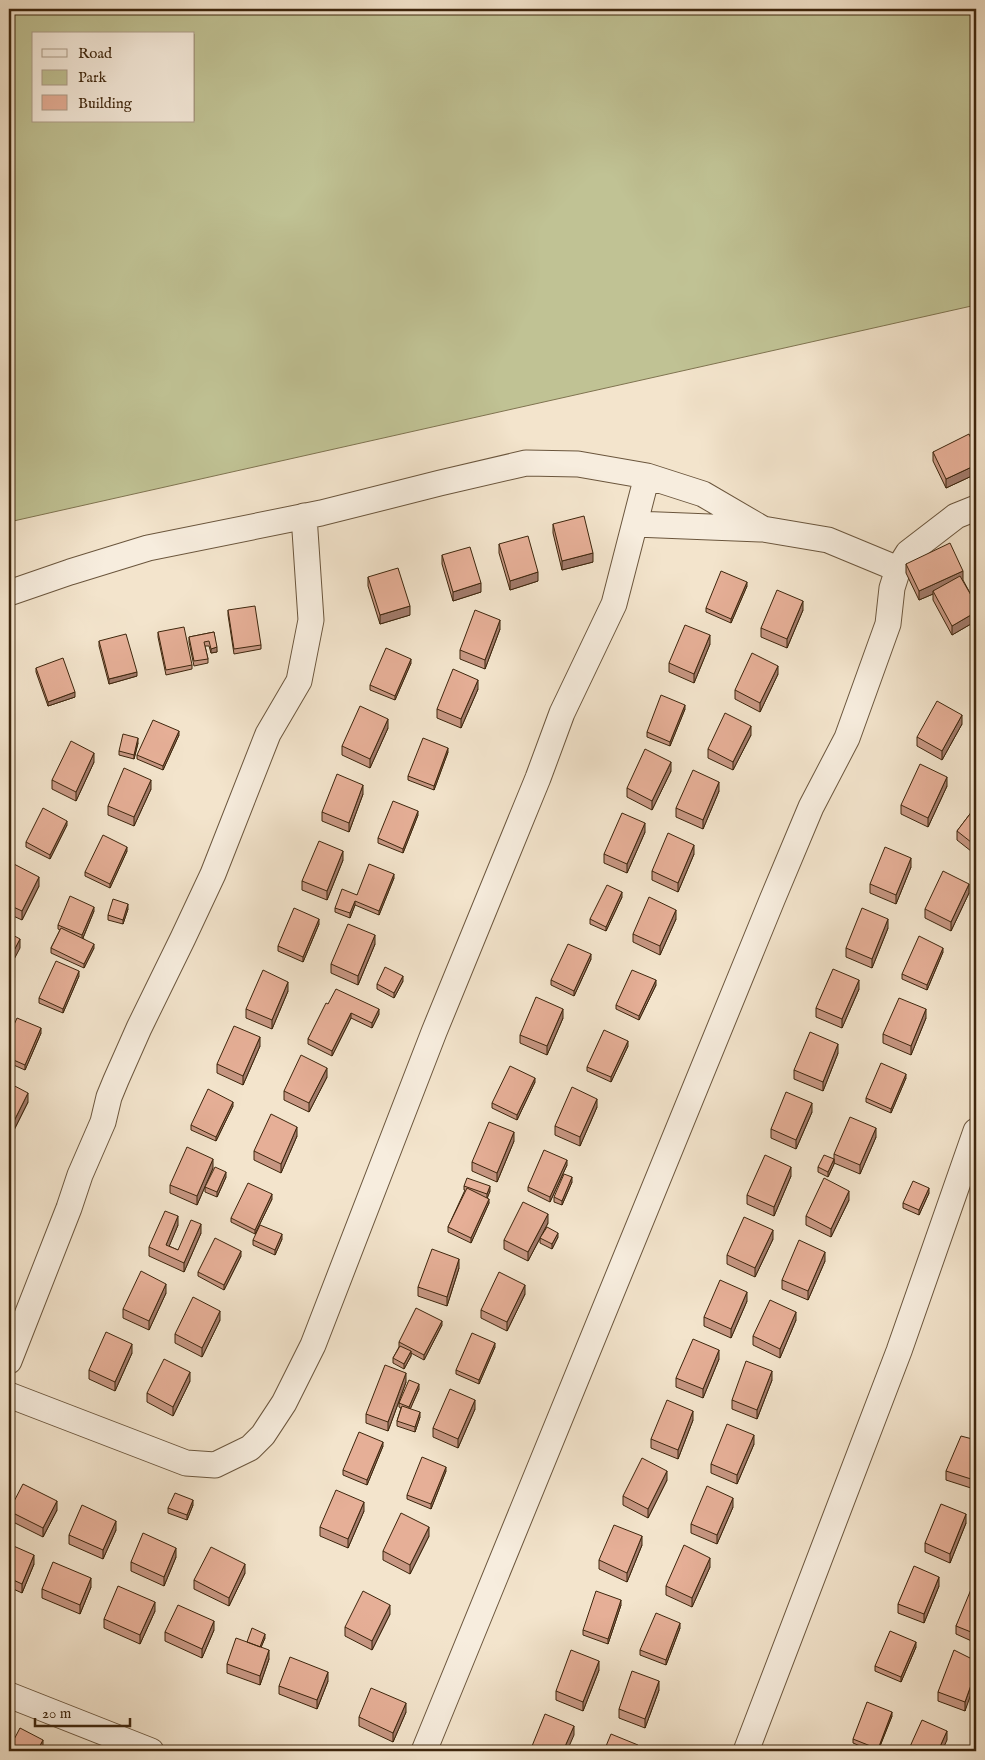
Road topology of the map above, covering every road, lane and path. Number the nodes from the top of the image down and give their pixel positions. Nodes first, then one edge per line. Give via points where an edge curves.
1 (648, 476) junction
2 (976, 508) edge
3 (304, 516) junction
4 (635, 524) junction
5 (763, 529) junction
6 (898, 569) junction
7 (9, 593) edge
8 (976, 1131) edge
9 (9, 1361) edge
10 (9, 1395) edge
11 (9, 1695) edge
12 (148, 1751) edge
13 (424, 1751) edge
14 (746, 1751) edge

1 - 3 street via 578,464 526,463
1 - 4 street
1 - 5 street via 703,494
2 - 6 street via 956,516 908,553
3 - 7 street via 148,548
3 - 9 street via 311,620 299,681 268,734 213,874 116,1080 103,1122
4 - 5 street
4 - 10 street via 614,604 562,713 313,1345 264,1436 250,1448 215,1465 186,1463
5 - 6 street via 828,540
6 - 13 street via 892,588 888,624 846,738 810,807
8 - 14 street via 899,1351
11 - 12 street

